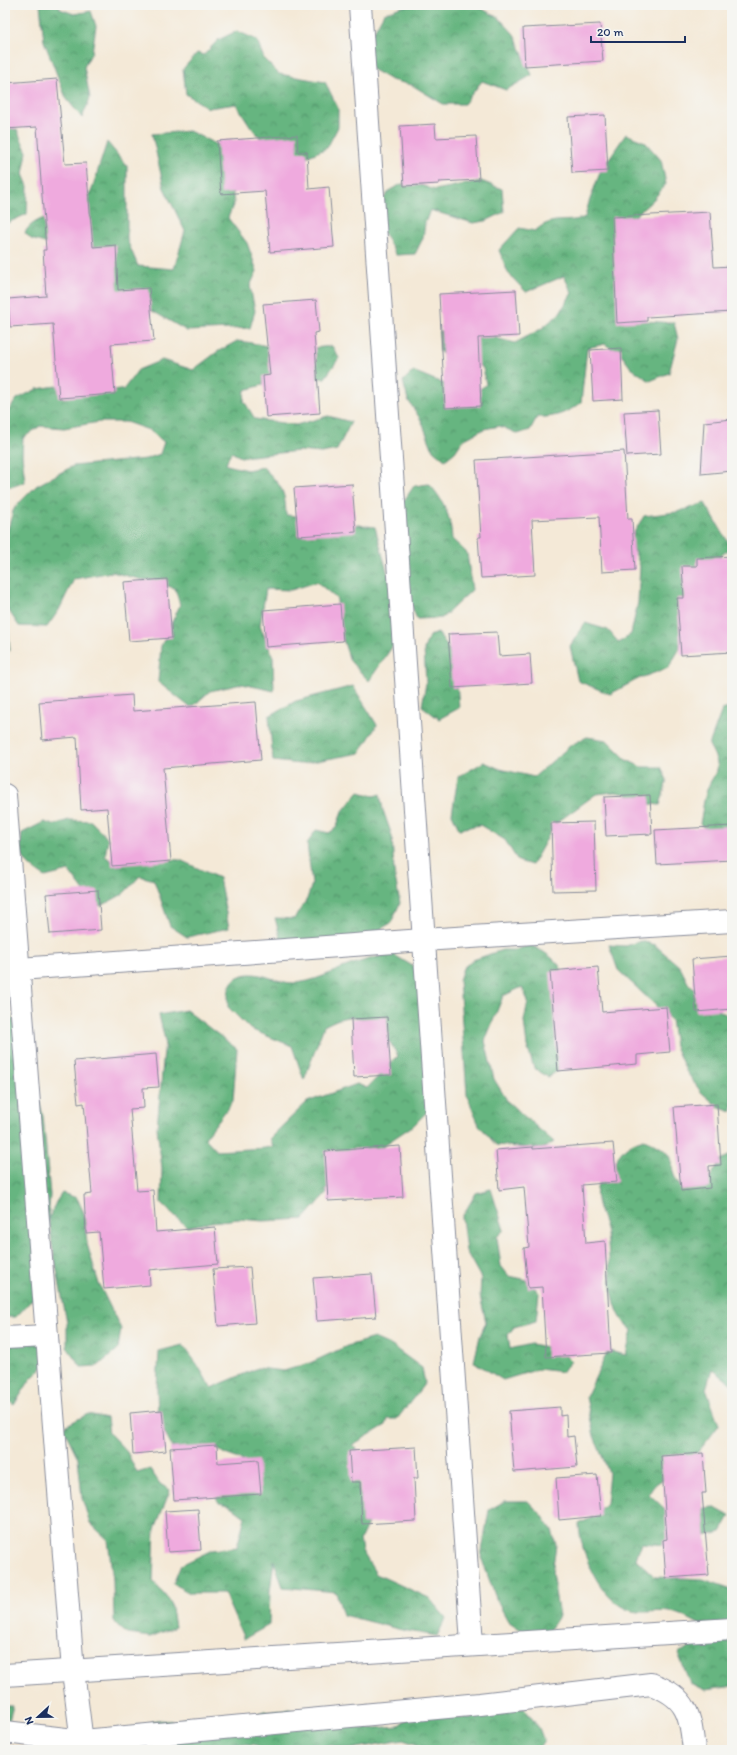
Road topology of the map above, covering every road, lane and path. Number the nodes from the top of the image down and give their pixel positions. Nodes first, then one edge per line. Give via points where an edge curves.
1 (360, 5) edge
2 (5, 794) edge
3 (732, 921) edge
4 (423, 940) junction
5 (12, 970) edge
6 (46, 1336) junction
7 (5, 1338) edge
8 (732, 1629) edge
9 (472, 1644) junction
10 (73, 1671) junction
11 (5, 1675) edge
12 (5, 1732) edge
13 (83, 1745) edge
14 (694, 1750) edge

1 - 4 street
2 - 5 street
3 - 4 street
4 - 5 street
4 - 9 street
5 - 6 street
6 - 7 street
6 - 10 street
8 - 9 street
9 - 10 street
10 - 11 street
10 - 13 street
12 - 13 street
13 - 14 street via 652,1684 674,1695 683,1706 691,1721

